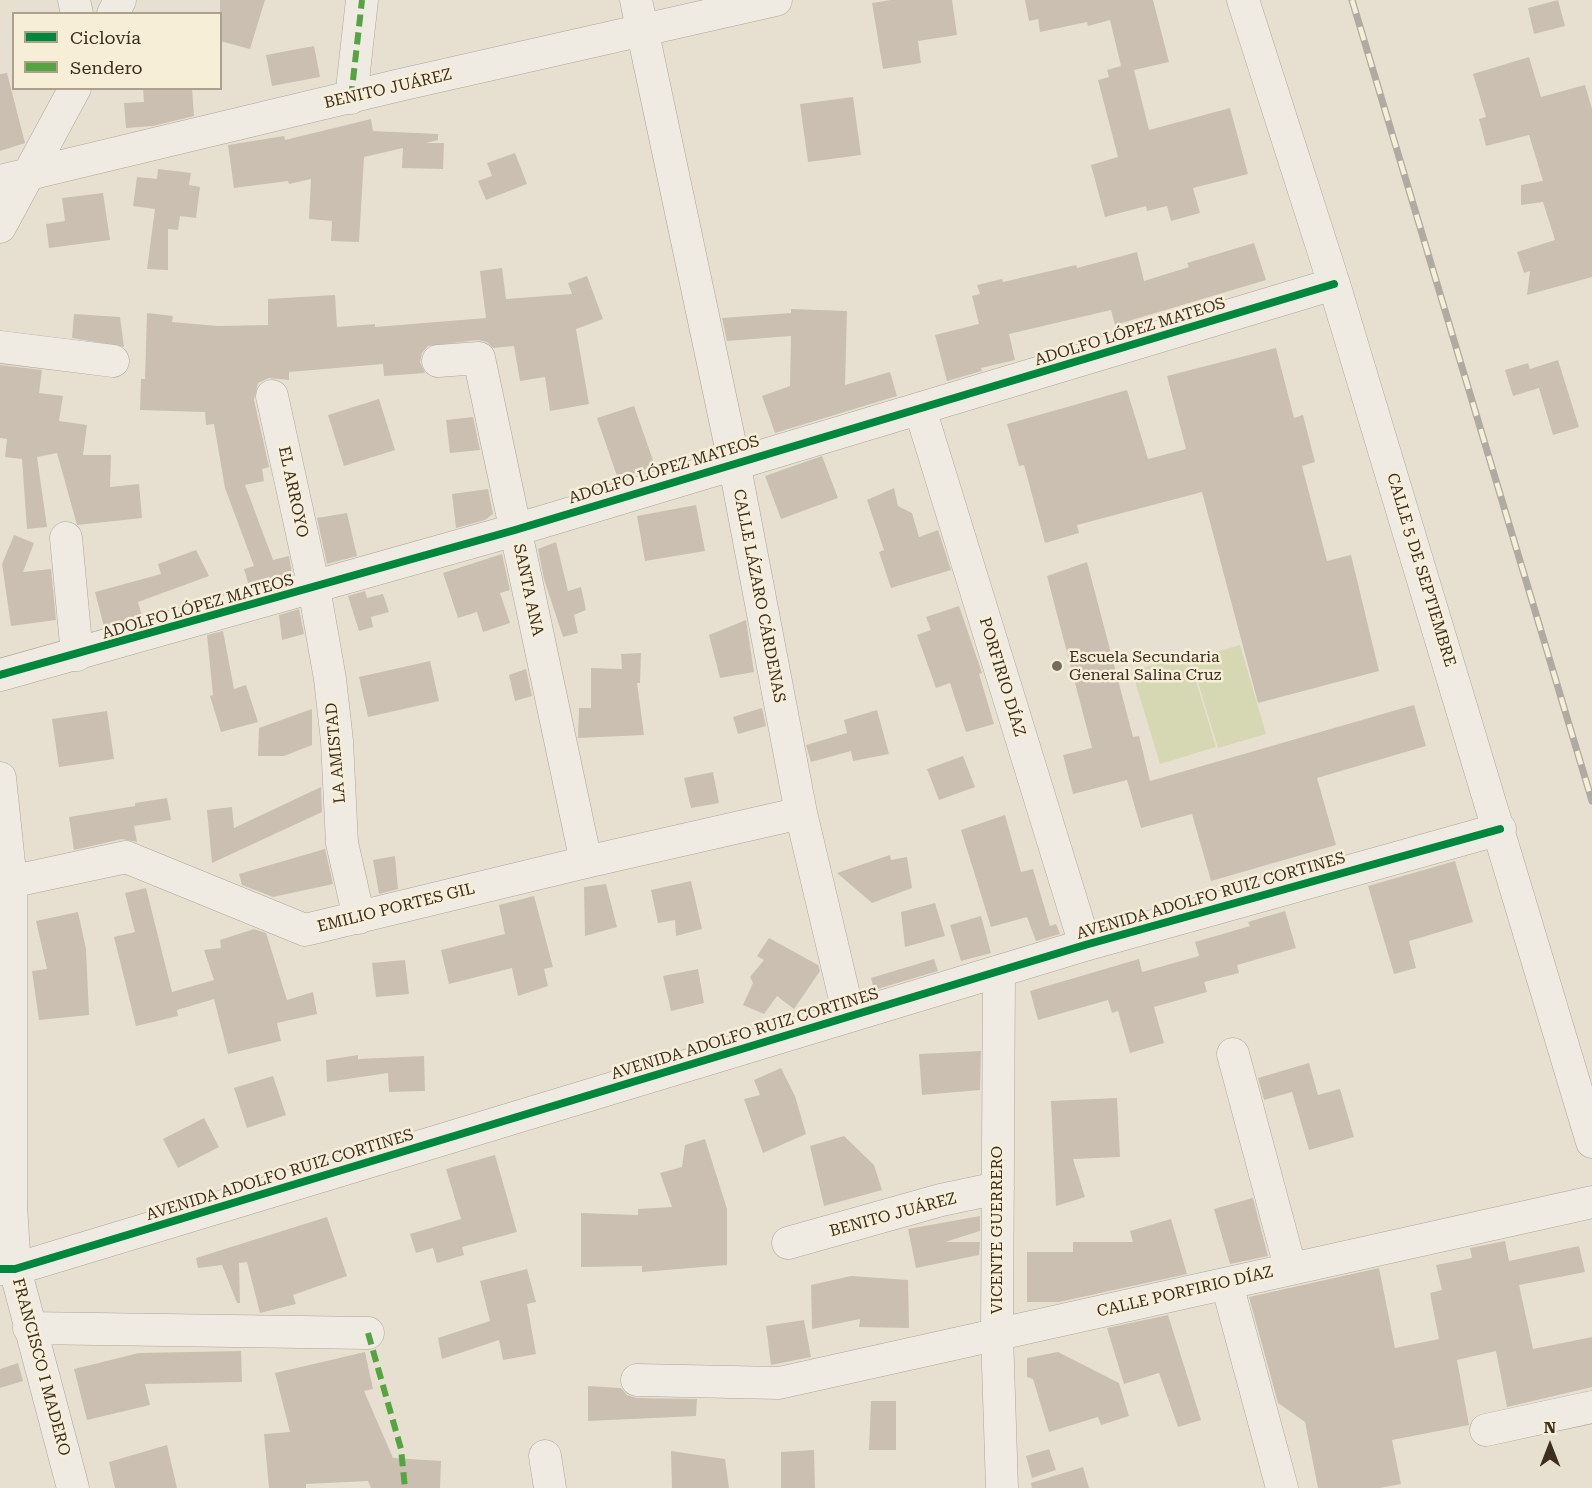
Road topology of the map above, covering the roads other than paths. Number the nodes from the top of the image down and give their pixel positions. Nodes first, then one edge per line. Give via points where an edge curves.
1 (362, 0) edge
2 (636, 0) edge
3 (776, 0) edge
4 (1243, 0) edge
5 (642, 30) junction
6 (74, 90) edge
7 (351, 98) junction
8 (31, 174) junction
9 (0, 181) edge
10 (0, 227) edge
11 (1334, 284) junction
12 (0, 347) edge
13 (113, 361) dead end
14 (438, 361) dead end
15 (272, 396) dead end
16 (920, 409) junction
17 (734, 462) junction
18 (515, 530) junction
19 (66, 538) dead end
20 (314, 588) junction
21 (77, 655) junction
22 (0, 675) edge
23 (0, 778) edge
24 (801, 813) junction
25 (1500, 829) junction
26 (586, 862) junction
27 (6, 883) edge
28 (359, 918) junction
29 (1085, 945) junction
30 (999, 972) junction
31 (849, 1016) junction
32 (1233, 1054) dead end
33 (1592, 1142) edge
34 (998, 1188) junction
35 (1592, 1202) edge
36 (6, 1204) edge
37 (788, 1243) dead end
38 (1290, 1267) junction
39 (8, 1269) edge
40 (1227, 1284) junction
41 (29, 1328) junction
42 (368, 1333) dead end
43 (996, 1334) junction
44 (637, 1380) dead end
45 (1592, 1407) edge
46 (1486, 1430) dead end
47 (545, 1456) dead end
48 (73, 1488) edge
49 (550, 1488) edge
50 (1002, 1488) edge
51 (1282, 1488) edge

1 - 7 street
2 - 5 street, CALLE LÁZARO CÁRDENAS
3 - 5 street, BENITO JUÁREZ
4 - 11 street, CALLE 5 DE SEPTIEMBRE
5 - 7 street, BENITO JUÁREZ
5 - 17 street, CALLE LÁZARO CÁRDENAS
6 - 8 street
7 - 8 street, BENITO JUÁREZ
8 - 9 street, BENITO JUÁREZ
8 - 10 street
11 - 16 street, ADOLFO LÓPEZ MATEOS
11 - 25 street, CALLE 5 DE SEPTIEMBRE
12 - 13 street
14 - 18 street, SANTA ANA via 479,358
15 - 20 street, EL ARROYO
16 - 17 street, ADOLFO LÓPEZ MATEOS
16 - 29 street, PORFIRIO DÍAZ
17 - 18 street, ADOLFO LÓPEZ MATEOS
17 - 24 street, CALLE LÁZARO CÁRDENAS
18 - 20 street, ADOLFO LÓPEZ MATEOS
18 - 26 street, SANTA ANA
19 - 21 street
20 - 21 street, ADOLFO LÓPEZ MATEOS
20 - 28 street, LA AMISTAD via 337,741 342,843
21 - 22 street, ADOLFO LÓPEZ MATEOS
23 - 27 street, FRANCISCO I MADERO
24 - 26 street, EMILIO PORTES GIL
24 - 31 street, CALLE LÁZARO CÁRDENAS
25 - 29 street, AVENIDA ADOLFO RUIZ CORTINES
25 - 33 street, CALLE 5 DE SEPTIEMBRE
26 - 28 street, EMILIO PORTES GIL
27 - 28 street, EMILIO PORTES GIL via 126,857 305,930
27 - 36 street, FRANCISCO I MADERO
29 - 30 street, AVENIDA ADOLFO RUIZ CORTINES
30 - 31 street, AVENIDA ADOLFO RUIZ CORTINES
30 - 34 street, VICENTE GUERRERO
31 - 39 street, AVENIDA ADOLFO RUIZ CORTINES
32 - 38 street
34 - 37 street, BENITO JUÁREZ
34 - 43 street, VICENTE GUERRERO
35 - 38 street, CALLE PORFIRIO DÍAZ
36 - 39 street, FRANCISCO I MADERO
38 - 40 street, CALLE PORFIRIO DÍAZ
39 - 41 street, FRANCISCO I MADERO
40 - 43 street, CALLE PORFIRIO DÍAZ
40 - 51 street
41 - 42 street
41 - 48 street, FRANCISCO I MADERO
43 - 44 street, CALLE PORFIRIO DÍAZ via 779,1383
43 - 50 street, VICENTE GUERRERO
45 - 46 street
47 - 49 street

